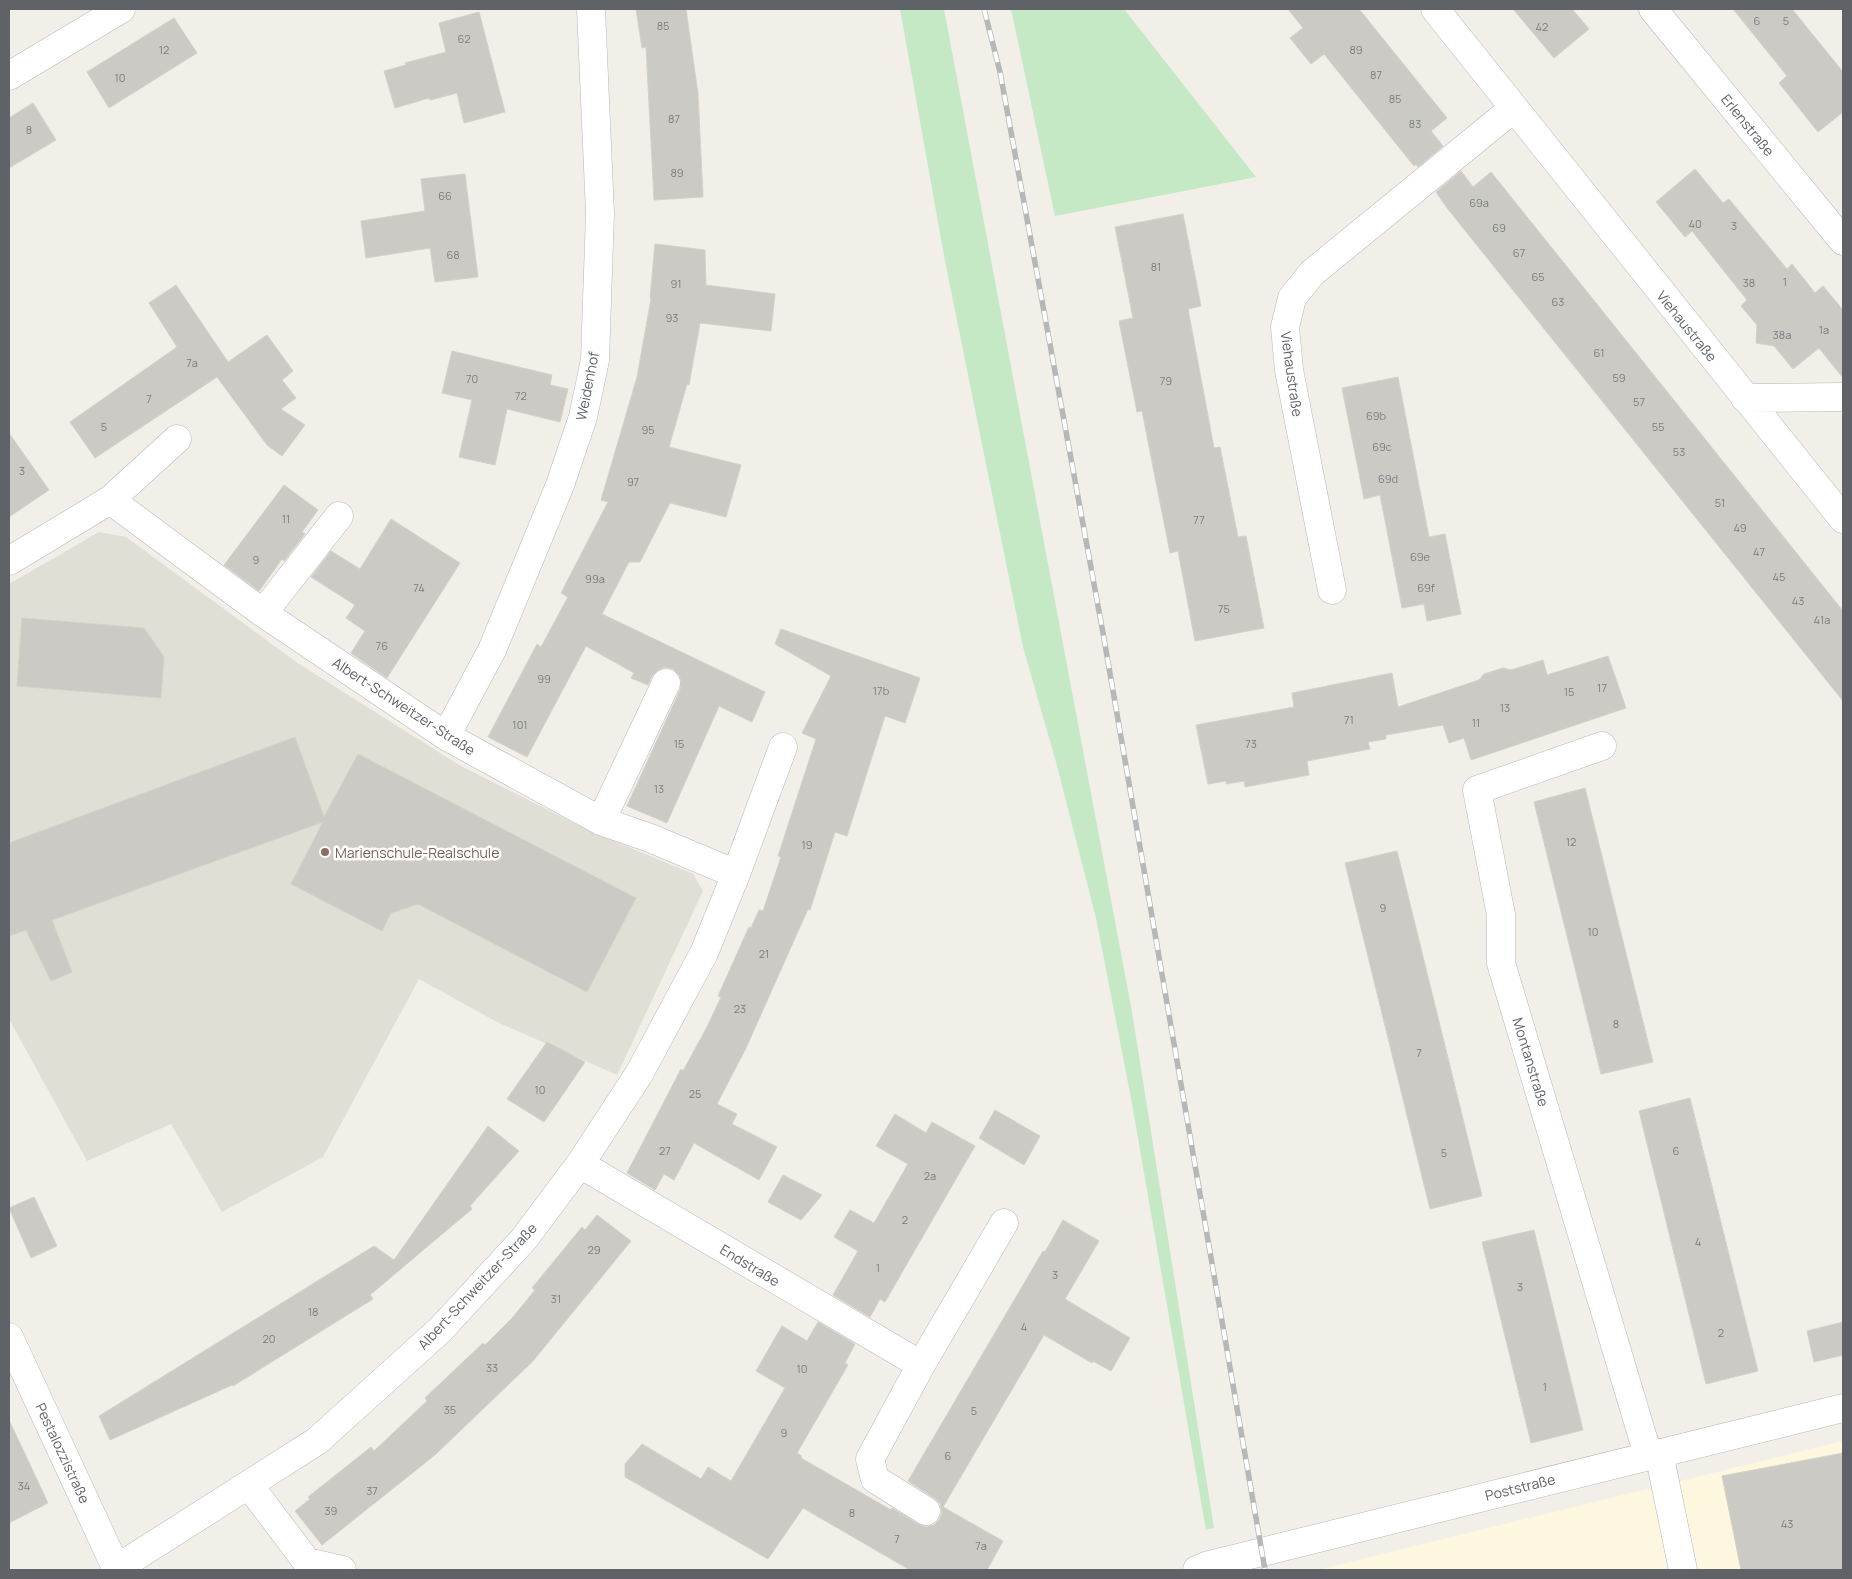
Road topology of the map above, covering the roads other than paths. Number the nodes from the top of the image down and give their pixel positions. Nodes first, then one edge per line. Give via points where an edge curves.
1 (121, 9) edge
2 (591, 9) edge
3 (1435, 9) edge
4 (1653, 9) edge
5 (9, 76) edge
6 (1514, 108) junction
7 (1843, 241) edge
8 (1843, 397) edge
9 (1745, 398) junction
10 (177, 439) dead end
11 (110, 500) junction
12 (339, 516) dead end
13 (1843, 519) edge
14 (9, 561) edge
15 (1332, 590) dead end
16 (263, 613) junction
17 (666, 683) dead end
18 (446, 736) junction
19 (1602, 746) dead end
20 (783, 747) dead end
21 (601, 821) junction
22 (736, 874) junction
23 (580, 1164) junction
24 (1004, 1223) dead end
25 (9, 1337) edge
26 (921, 1365) junction
27 (1843, 1408) edge
28 (1653, 1454) junction
29 (248, 1485) junction
30 (926, 1511) dead end
31 (117, 1570) edge
32 (342, 1570) edge
33 (1197, 1570) edge
34 (1683, 1570) edge

1 - 5 street
2 - 18 street, Weidenhof via 600,213 595,360 583,417 560,485 492,650
3 - 6 street, Viehaustraße
4 - 7 street, Erlenstraße
6 - 9 street, Viehaustraße
6 - 15 street, Viehaustraße via 1312,273 1292,298 1285,327 1289,370
8 - 9 street
9 - 13 street, Viehaustraße
10 - 11 street
11 - 14 street
11 - 16 street, Albert-Schweitzer-Straße
12 - 16 street
16 - 18 street, Albert-Schweitzer-Straße
17 - 21 street
18 - 21 street, Albert-Schweitzer-Straße
19 - 28 street, Montanstraße via 1477,790 1501,916 1501,963
20 - 22 street, Albert-Schweitzer-Straße
21 - 22 street, Albert-Schweitzer-Straße
22 - 23 street, Albert-Schweitzer-Straße via 699,962 638,1074
23 - 26 street, Endstraße
23 - 29 street, Albert-Schweitzer-Straße via 524,1239 440,1330 317,1441
24 - 26 street
25 - 31 street, Pestalozzistraße
26 - 30 street via 870,1459 875,1479
27 - 28 street, Poststraße
28 - 33 street, Poststraße
28 - 34 street
29 - 31 street, Albert-Schweitzer-Straße
29 - 32 street via 307,1562

